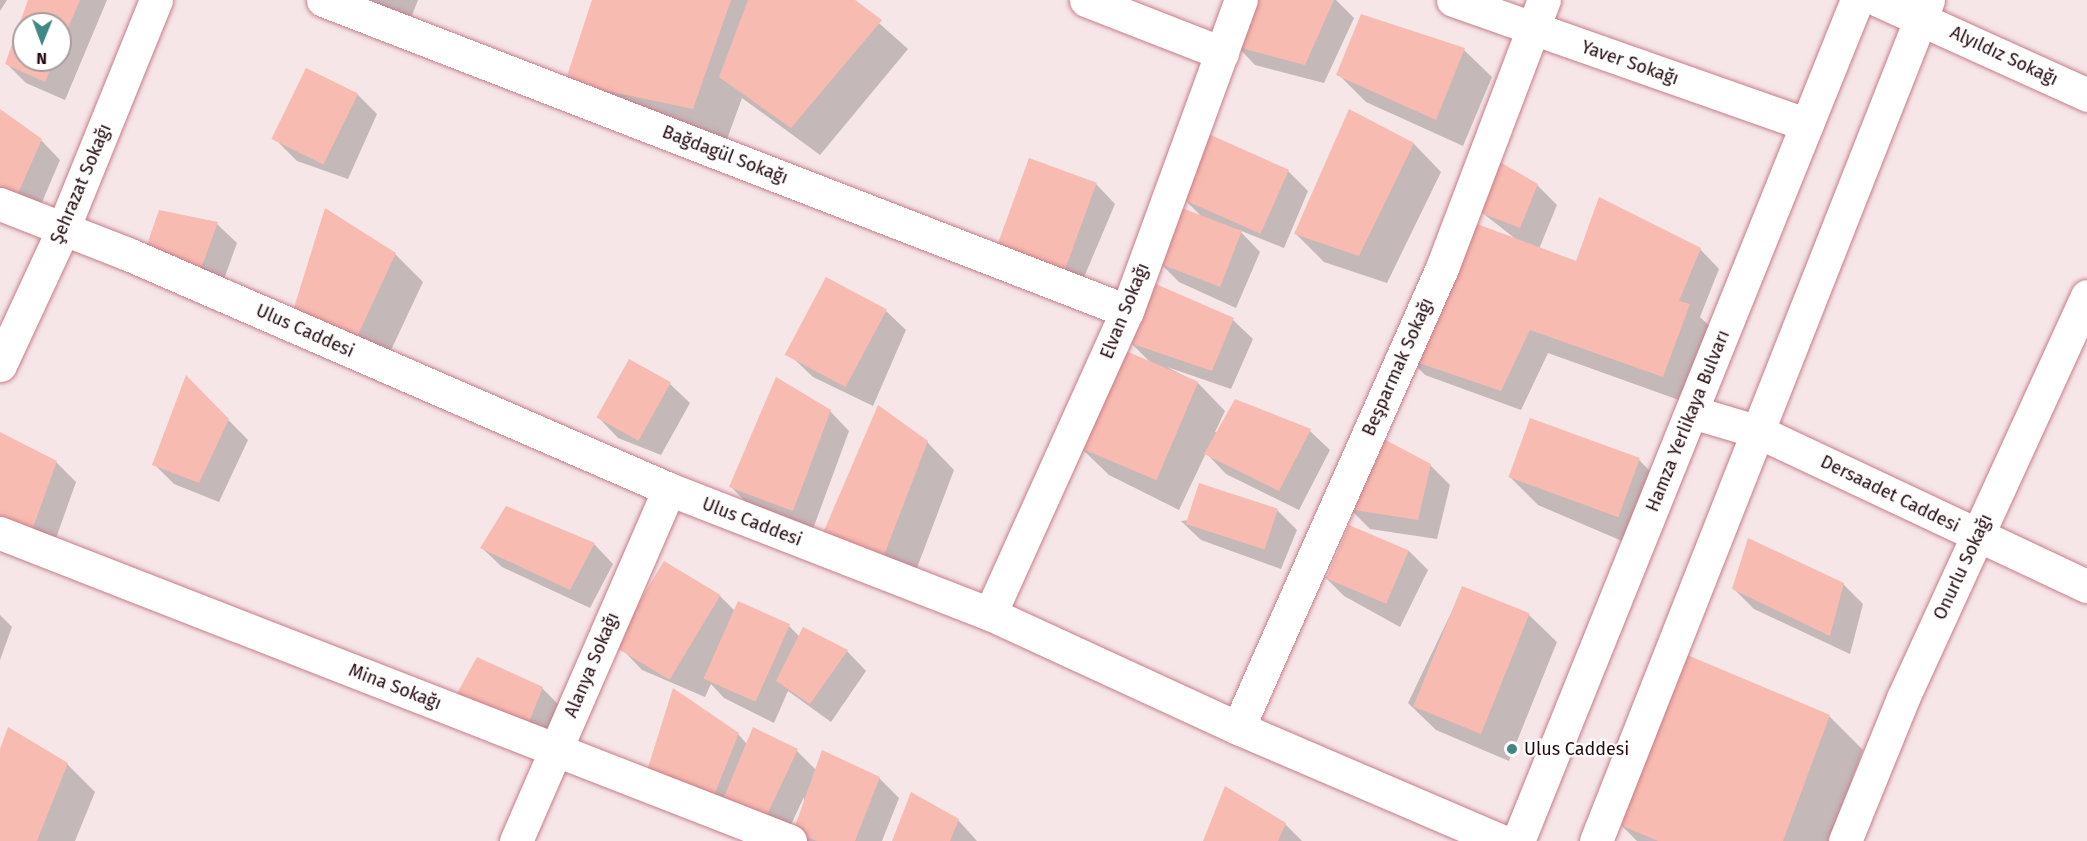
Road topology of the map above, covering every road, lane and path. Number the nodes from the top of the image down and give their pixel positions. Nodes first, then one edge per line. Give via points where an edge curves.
1 (156, 0) edge
2 (323, 0) edge
3 (1086, 0) edge
4 (1241, 0) edge
5 (1453, 0) edge
6 (1857, 0) edge
7 (1878, 0) edge
8 (1924, 9) edge
9 (1539, 14) edge
10 (1222, 53) junction
11 (2087, 95) edge
12 (1807, 125) junction
13 (0, 204) edge
14 (63, 229) junction
15 (2087, 296) edge
16 (1127, 311) junction
17 (0, 365) edge
18 (1692, 412) junction
19 (1759, 432) junction
20 (669, 489) junction
21 (0, 533) edge
22 (1977, 536) junction
23 (2087, 586) edge
24 (990, 614) junction
25 (1238, 728) junction
26 (556, 750) junction
27 (516, 841) edge
28 (790, 841) edge
29 (1502, 841) edge
30 (1518, 841) edge
31 (1596, 841) edge
32 (1845, 841) edge

1 - 14 street, Şehrazat Sokağı
2 - 16 street, Bağdagül Sokağı
3 - 10 street
4 - 10 street, Elvan Sokağı
5 - 9 street, Yaver Sokağı
6 - 12 street, Hamza Yerlikaya Bulvarı
7 - 8 street, Alyıldız Sokağı
8 - 11 street, Alyıldız Sokağı
8 - 19 street
9 - 12 street, Yaver Sokağı
9 - 25 street, Beşparmak Sokağı via 1442,268
10 - 16 street, Elvan Sokağı
12 - 18 street, Hamza Yerlikaya Bulvarı
13 - 14 street, Ulus Caddesi
14 - 17 street, Şehrazat Sokağı
14 - 20 street, Ulus Caddesi
15 - 22 street, Onurlu Sokağı
16 - 24 street, Elvan Sokağı
18 - 19 street, Dersaadet Caddesi
18 - 30 street, Hamza Yerlikaya Bulvarı
19 - 22 street, Dersaadet Caddesi
19 - 31 street
20 - 24 street, Ulus Caddesi
20 - 26 street, Alanya Sokağı
21 - 26 street, Mina Sokağı
22 - 23 street, Dersaadet Caddesi
22 - 32 street, Onurlu Sokağı via 1903,698
24 - 25 street, Ulus Caddesi
25 - 29 street, Ulus Caddesi
26 - 27 street, Alanya Sokağı
26 - 28 street, Mina Sokağı

